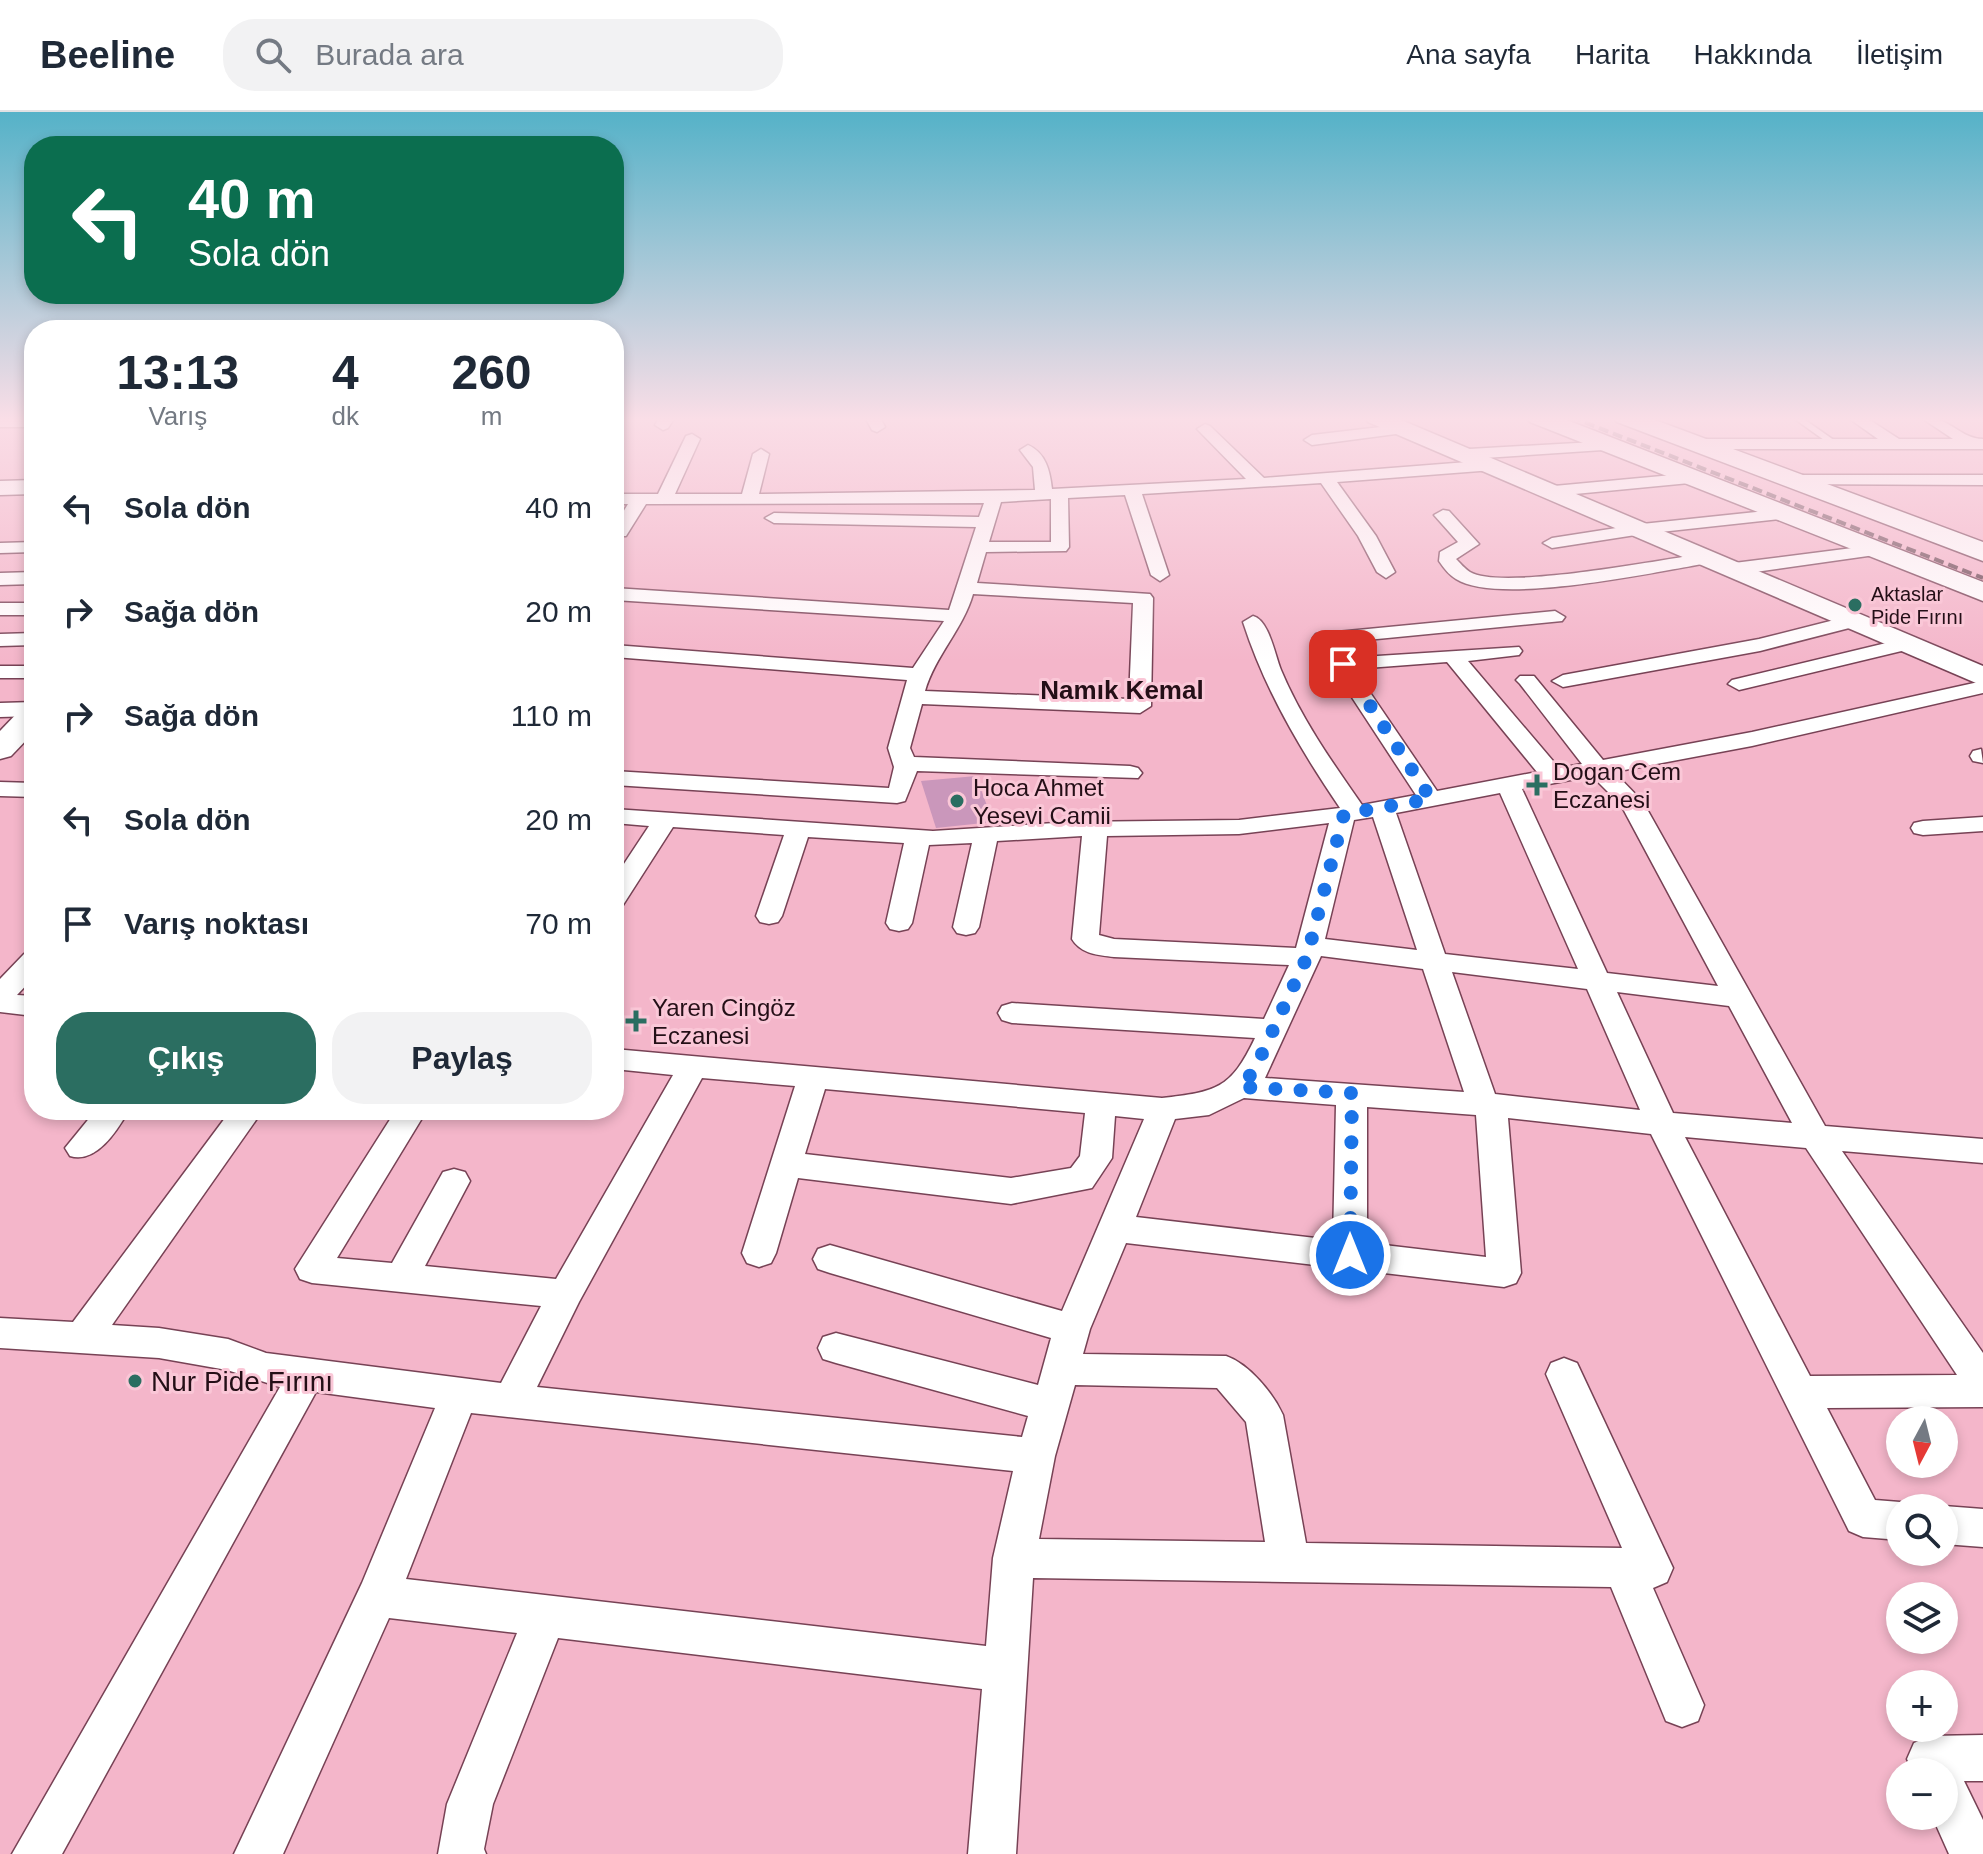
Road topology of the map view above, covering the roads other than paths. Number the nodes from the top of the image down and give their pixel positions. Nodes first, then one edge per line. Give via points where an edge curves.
1 (836, 498) edge
2 (994, 498) edge
3 (1052, 498) edge
4 (1135, 498) edge
5 (1340, 498) edge
6 (1571, 498) edge
7 (1745, 498) edge
8 (1838, 498) edge
9 (624, 499) edge
10 (640, 499) junction
11 (664, 499) joint
12 (749, 499) joint
13 (1784, 514) junction
14 (1443, 515) dead end
15 (774, 518) dead end
16 (986, 522) junction
17 (624, 525) edge
18 (1642, 529) junction
19 (1552, 543) dead end
20 (24, 547) edge
21 (978, 547) junction
22 (0, 548) edge
23 (1876, 550) junction
24 (1983, 552) edge
25 (1708, 558) junction
26 (1734, 569) junction
27 (1386, 572) dead end
28 (1160, 575) dead end
29 (24, 578) edge
30 (0, 579) edge
31 (1546, 581) junction
32 (965, 588) junction
33 (1983, 592) edge
34 (624, 595) edge
35 (0, 609) edge
36 (24, 609) edge
37 (957, 616) junction
38 (1854, 621) junction
39 (1253, 622) dead end
40 (24, 639) edge
41 (0, 640) edge
42 (1907, 644) junction
43 (1512, 651) dead end
44 (624, 652) edge
45 (1452, 655) junction
46 (1343, 664) junction
47 (0, 672) edge
48 (24, 672) edge
49 (919, 675) junction
50 (1983, 677) edge
51 (1527, 680) dead end
52 (1563, 681) dead end
53 (1739, 684) dead end
54 (1983, 687) edge
55 (914, 697) junction
56 (24, 718) edge
57 (0, 749) edge
58 (907, 764) junction
59 (1597, 768) junction
60 (1130, 773) dead end
61 (1553, 776) junction
62 (624, 779) edge
63 (1508, 784) junction
64 (0, 789) edge
65 (24, 790) edge
66 (1431, 799) junction
67 (1360, 811) junction
68 (624, 817) edge
69 (665, 820) junction
70 (1983, 824) edge
71 (1923, 828) dead end
72 (798, 829) junction
73 (1095, 829) junction
74 (986, 834) junction
75 (918, 837) junction
76 (624, 884) edge
77 (769, 916) dead end
78 (899, 923) dead end
79 (966, 927) dead end
80 (1308, 952) junction
81 (1436, 963) junction
82 (24, 971) edge
83 (1595, 979) junction
84 (0, 996) edge
85 (1738, 998) junction
86 (0, 1003) edge
87 (24, 1005) edge
88 (1012, 1013) dead end
89 (1273, 1029) junction
90 (624, 1060) edge
91 (693, 1067) junction
92 (813, 1077) junction
93 (1240, 1087) junction
94 (1352, 1093) junction
95 (1101, 1104) junction
96 (1487, 1104) junction
97 (1162, 1109) junction
98 (105, 1120) edge
99 (241, 1120) edge
100 (406, 1120) edge
101 (1662, 1124) junction
102 (1815, 1137) junction
103 (81, 1148) dead end
104 (1983, 1151) edge
105 (786, 1164) junction
106 (454, 1181) dead end
107 (1114, 1228) junction
108 (759, 1253) dead end
109 (1350, 1255) junction
110 (830, 1259) dead end
111 (401, 1278) junction
112 (565, 1294) junction
113 (1072, 1329) junction
114 (0, 1333) edge
115 (82, 1338) junction
116 (836, 1348) dead end
117 (307, 1374) junction
118 (1564, 1374) dead end
119 (1983, 1383) edge
120 (1056, 1387) junction
121 (1983, 1391) edge
122 (1799, 1392) junction
123 (459, 1395) junction
124 (511, 1401) junction
125 (1036, 1456) junction
126 (1886, 1520) edge
127 (1958, 1526) edge
128 (1983, 1528) edge
129 (1014, 1558) junction
130 (1289, 1562) junction
131 (1623, 1567) junction
132 (378, 1596) junction
133 (546, 1614) junction
134 (1004, 1670) junction
135 (1682, 1705) dead end
136 (1958, 1758) edge
137 (1983, 1758) edge
138 (1958, 1819) edge
139 (456, 1853) edge
140 (36, 1854) edge
141 (258, 1854) edge
142 (992, 1854) edge
143 (1974, 1854) edge

1 - 12 street
2 - 16 street
3 - 21 street via 1060,547
4 - 28 street
5 - 27 street
6 - 18 street
7 - 13 main road
8 - 24 main road
9 - 10 street
10 - 11 street
10 - 17 street
11 - 12 street
13 - 18 street
13 - 23 main road
14 - 31 street via 1470,544 1446,556 1463,576 1495,584
15 - 16 street
16 - 21 street
18 - 19 street
18 - 25 street
20 - 22 street
21 - 32 street
23 - 26 street
23 - 33 main road
25 - 26 street
25 - 31 street
26 - 38 street
29 - 30 street
31 - 46 street via 1565,614 1323,638
32 - 37 street
32 - 55 street via 1143,598 1140,706
34 - 37 street
35 - 36 street
37 - 49 street
38 - 42 street
38 - 52 street via 1760,645
39 - 67 street via 1265,663 1298,730
40 - 41 street
42 - 50 street
42 - 53 street
43 - 45 street
44 - 49 street
45 - 46 street
45 - 61 street
46 - 66 street
47 - 48 street
49 - 55 street
51 - 59 street
54 - 59 street
55 - 58 street via 899,748
56 - 57 street
58 - 60 street
58 - 62 street via 897,796
59 - 61 street
59 - 85 street via 1631,802
61 - 63 street
63 - 66 street
63 - 83 street
64 - 65 street
66 - 67 street
67 - 73 street via 1239,827
67 - 80 street
67 - 81 street
68 - 69 street
69 - 72 street
69 - 76 street
70 - 71 street
72 - 75 street
72 - 77 street
73 - 74 street
73 - 80 street via 1085,939 1097,946
74 - 75 street
74 - 79 street
75 - 78 street
80 - 81 street
80 - 89 street
81 - 83 street
81 - 96 street
82 - 84 street
83 - 85 street
83 - 101 street
85 - 102 street
86 - 87 street
88 - 89 street
89 - 93 street via 1254,1071
90 - 91 street
91 - 92 street
91 - 112 street
92 - 95 street
92 - 105 street
93 - 94 street
93 - 97 street via 1209,1104
94 - 96 street
94 - 109 street
95 - 97 street
95 - 105 street via 1096,1158 1081,1179 1011,1191
96 - 101 street
96 - 109 street via 1504,1273
97 - 107 street
98 - 103 street
99 - 115 street
100 - 111 street via 312,1269
101 - 102 street
101 - 122 street
102 - 104 street
102 - 119 street
105 - 108 street
106 - 111 street
107 - 109 street
107 - 113 street
110 - 113 street
111 - 112 street
112 - 124 street
113 - 120 street
114 - 115 street
115 - 117 street via 159,1343
116 - 120 street
117 - 123 street
117 - 140 street
118 - 131 street via 1652,1568
120 - 125 street
120 - 130 street via 1226,1372 1264,1415
121 - 122 street
122 - 126 street via 1863,1518
123 - 124 street
123 - 132 street
124 - 125 street
125 - 129 street
127 - 128 street
129 - 130 street
129 - 134 street
130 - 131 street
131 - 135 street
132 - 133 street
132 - 141 street
133 - 134 street
133 - 139 street via 470,1804
134 - 142 street
136 - 137 street
138 - 143 street

